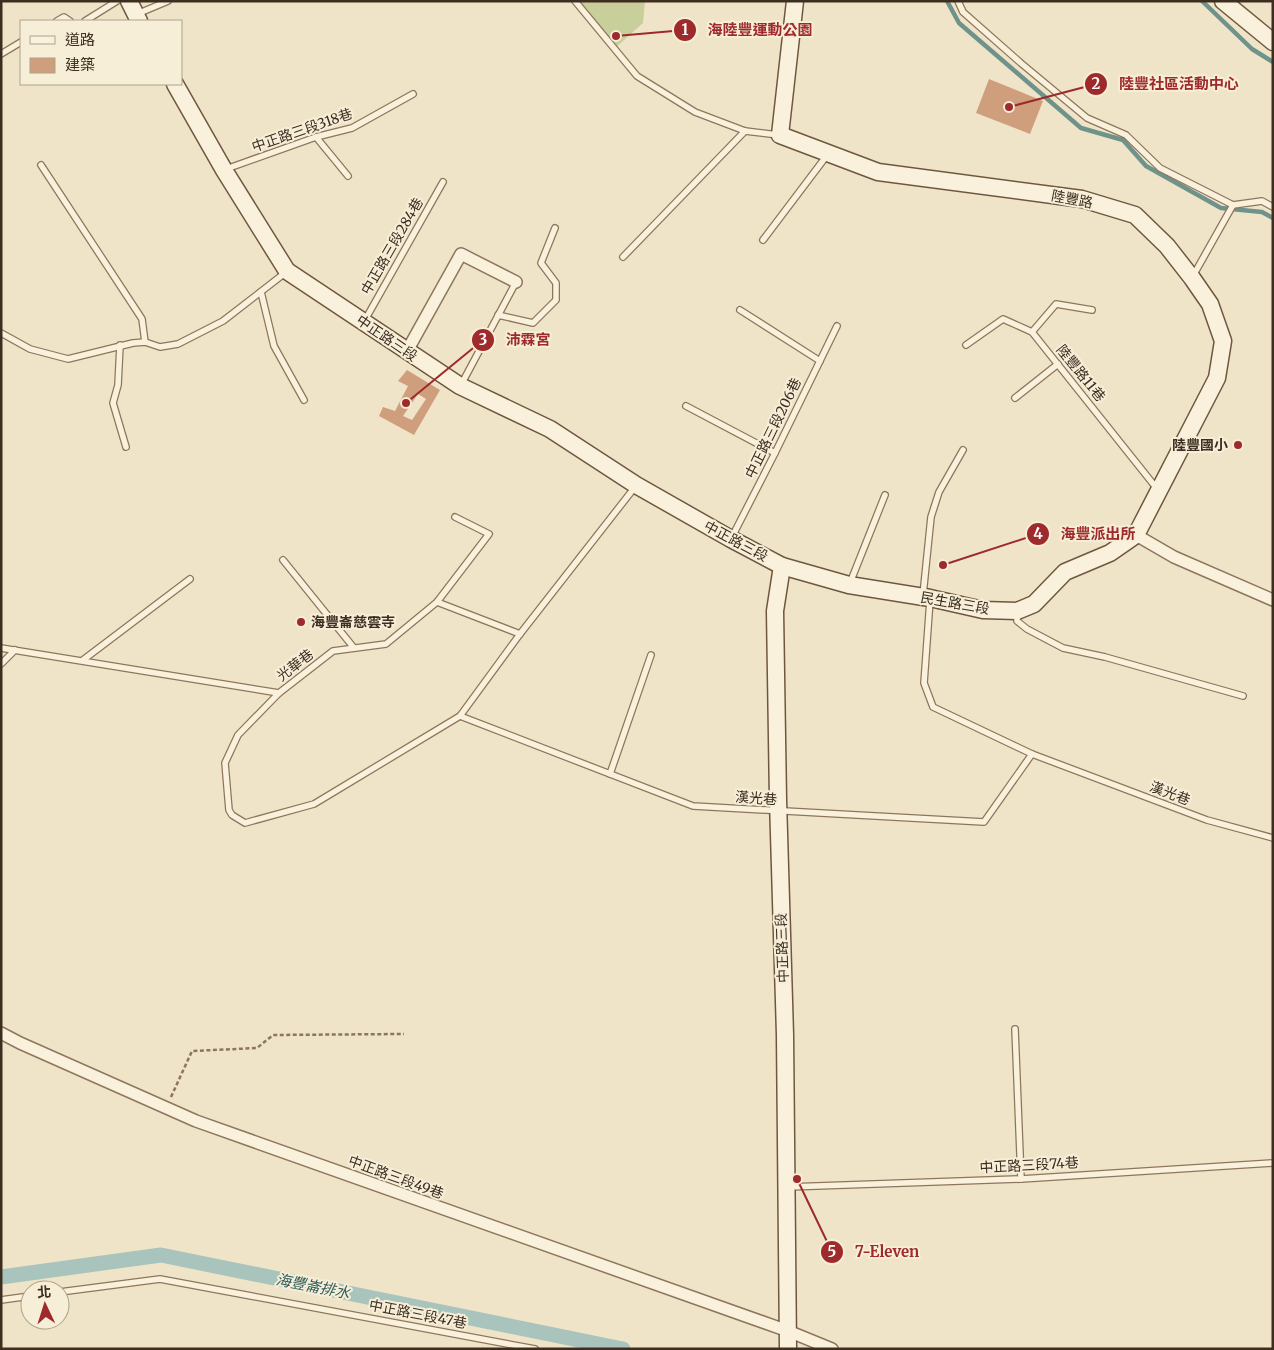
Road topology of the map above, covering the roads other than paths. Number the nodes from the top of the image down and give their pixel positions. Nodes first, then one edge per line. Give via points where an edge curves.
1 (117, 1) edge
2 (168, 1) edge
3 (575, 1) edge
4 (795, 1) edge
5 (958, 1) edge
6 (1223, 1) edge
7 (134, 12) edge
8 (87, 20) edge
9 (1273, 42) edge
10 (20, 43) edge
11 (1, 54) edge
12 (176, 85) edge
13 (413, 94) dead end
14 (745, 132) junction
15 (780, 135) junction
16 (316, 137) junction
17 (828, 154) junction
18 (41, 165) dead end
19 (224, 170) junction
20 (348, 176) dead end
21 (443, 182) dead end
22 (1233, 205) junction
23 (1273, 207) edge
24 (555, 228) dead end
25 (763, 240) dead end
26 (623, 257) dead end
27 (287, 271) junction
28 (1192, 278) junction
29 (516, 282) joint
30 (261, 292) junction
31 (740, 310) dead end
32 (1092, 310) dead end
33 (498, 315) junction
34 (364, 322) junction
35 (837, 326) dead end
36 (1032, 332) junction
37 (1, 333) edge
38 (146, 342) junction
39 (120, 345) junction
40 (966, 345) dead end
41 (407, 351) junction
42 (820, 361) junction
43 (1058, 364) junction
44 (460, 386) junction
45 (1015, 398) dead end
46 (304, 400) dead end
47 (686, 406) dead end
48 (126, 447) dead end
49 (963, 450) dead end
50 (775, 454) junction
51 (636, 485) junction
52 (1158, 490) junction
53 (885, 495) dead end
54 (455, 517) dead end
55 (1136, 535) junction
56 (731, 539) junction
57 (283, 560) dead end
58 (782, 566) junction
59 (190, 579) dead end
60 (849, 585) junction
61 (926, 598) junction
62 (1273, 600) edge
63 (437, 602) junction
64 (1017, 611) junction
65 (520, 634) junction
66 (1, 648) edge
67 (354, 648) junction
68 (16, 650) junction
69 (651, 655) dead end
70 (82, 660) junction
71 (1, 664) edge
72 (279, 693) junction
73 (1243, 696) dead end
74 (460, 716) junction
75 (1032, 754) junction
76 (610, 774) junction
77 (778, 812) junction
78 (1273, 838) edge
79 (1015, 1029) dead end
80 (1, 1033) edge
81 (1273, 1163) edge
82 (1020, 1179) junction
83 (786, 1187) junction
84 (70, 1291) edge
85 (20, 1297) edge
86 (1, 1300) edge
87 (788, 1342) edge
88 (535, 1349) edge
89 (832, 1349) edge

1 - 8 lane
2 - 7 lane
3 - 14 lane via 637,76 696,112
4 - 15 street
5 - 22 lane via 963,12 1087,118 1126,135 1160,168
6 - 9 street
10 - 11 lane
12 - 19 street, 中正路三段
13 - 16 lane, 中正路三段318巷 via 352,128
14 - 15 lane
14 - 26 lane
15 - 17 street, 陸豐路
16 - 19 lane, 中正路三段318巷
16 - 20 lane
17 - 25 lane
17 - 28 street, 陸豐路 via 878,172 1082,199 1135,215 1167,246
18 - 38 lane via 142,319
19 - 27 street, 中正路三段
21 - 34 lane, 中正路三段284巷
22 - 23 lane via 1262,201
22 - 28 lane
24 - 33 lane via 541,263 556,284 556,300 533,323
27 - 30 lane
27 - 34 street, 中正路三段
28 - 52 street, 陸豐路 via 1210,304 1223,341 1217,378
29 - 33 lane
29 - 41 street via 461,254
30 - 38 lane via 223,321 178,344 160,347
30 - 46 lane via 274,346
31 - 42 lane
32 - 36 lane via 1056,304
33 - 44 lane
34 - 41 street, 中正路三段
35 - 42 lane, 中正路三段206巷
36 - 40 lane, 陸豐路11巷 via 1003,319
36 - 43 lane, 陸豐路11巷
37 - 39 lane via 30,349 68,359
38 - 39 lane
39 - 48 lane via 118,385 112,403
41 - 44 street, 中正路三段
42 - 50 lane, 中正路三段206巷
43 - 45 lane
43 - 52 lane, 陸豐路11巷
44 - 51 street, 中正路三段 via 550,429
47 - 50 lane
49 - 61 lane, 漢光巷 via 939,492 931,517
50 - 56 lane, 中正路三段206巷
51 - 56 street, 中正路三段
51 - 65 lane
52 - 55 street, 陸豐路
53 - 60 lane
54 - 63 lane, 光華巷 via 489,534
55 - 62 street via 1174,557
55 - 64 street via 1110,553 1065,572 1034,604
56 - 58 street, 中正路三段
57 - 67 lane
58 - 60 street, 民生路三段
58 - 77 street, 中正路三段 via 775,611
59 - 70 lane
60 - 61 street, 民生路三段
61 - 64 street, 民生路三段 via 983,610
61 - 75 lane, 漢光巷 via 924,683 933,708
63 - 65 lane
63 - 67 lane, 光華巷 via 386,644
64 - 73 lane via 1017,621 1027,630 1063,648
65 - 74 lane
66 - 68 lane, 光華巷
67 - 72 lane, 光華巷 via 333,651
68 - 70 lane, 光華巷
68 - 71 lane
69 - 76 lane
70 - 72 lane, 光華巷
72 - 74 lane via 238,735 224,763 229,810 245,823 314,804
74 - 76 lane, 漢光巷
75 - 77 lane, 漢光巷 via 984,822
75 - 78 lane, 漢光巷 via 1207,820
76 - 77 lane, 漢光巷 via 692,806
77 - 83 street, 中正路三段
79 - 82 lane
80 - 87 street, 中正路三段49巷 via 223,1131
81 - 82 lane, 中正路三段74巷
82 - 83 lane, 中正路三段74巷
83 - 87 street, 中正路三段
84 - 88 lane, 中正路三段47巷 via 160,1279
85 - 86 lane
87 - 89 street, 中正路三段49巷

